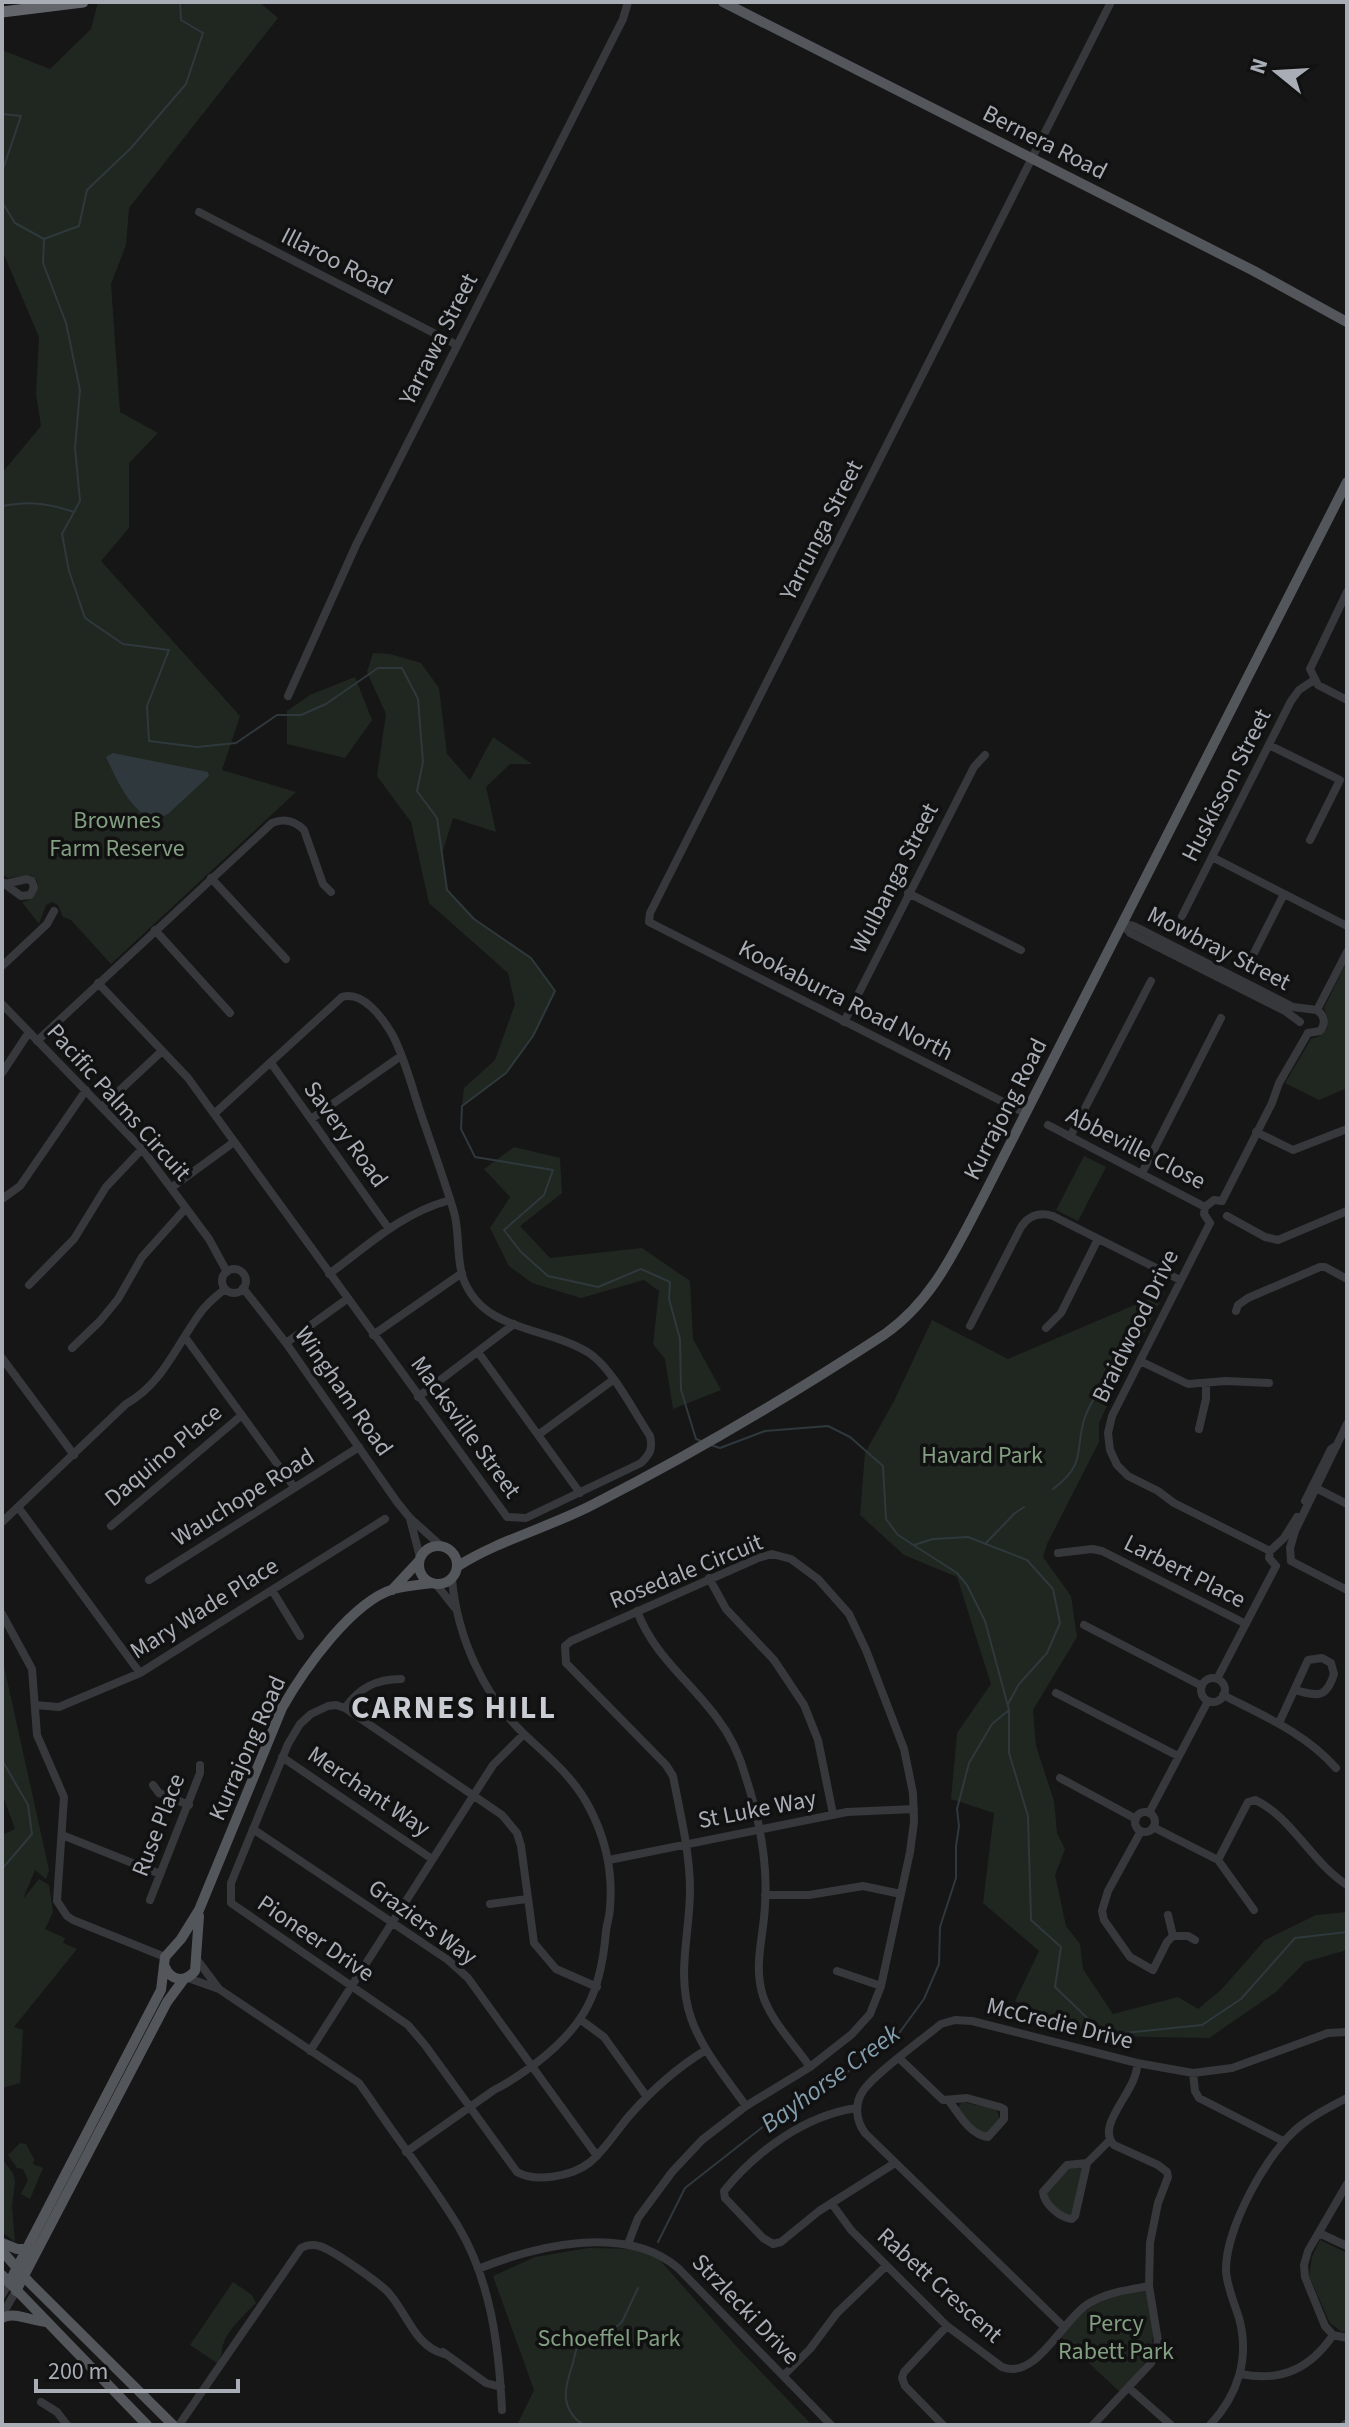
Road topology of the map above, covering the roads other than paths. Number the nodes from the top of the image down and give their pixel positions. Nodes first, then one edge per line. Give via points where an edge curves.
1 (83, 2) edge
2 (628, 2) edge
3 (723, 2) edge
4 (1111, 2) edge
5 (2, 12) edge
6 (1032, 158) junction
7 (199, 212) dead end
8 (1347, 322) edge
9 (457, 345) junction
10 (1347, 482) edge
11 (1347, 592) edge
12 (1314, 680) junction
13 (288, 696) dead end
14 (1347, 700) edge
15 (1269, 745) junction
16 (985, 755) dead end
17 (1310, 840) dead end
18 (1212, 857) junction
19 (211, 878) junction
20 (331, 892) dead end
21 (908, 893) junction
22 (1284, 894) junction
23 (54, 911) dead end
24 (1182, 916) dead end
25 (649, 922) joint
26 (1123, 924) junction
27 (1347, 926) edge
28 (155, 930) junction
29 (1021, 950) dead end
30 (1347, 952) edge
31 (1254, 953) dead end
32 (286, 959) dead end
33 (2, 966) edge
34 (1151, 981) dead end
35 (98, 983) junction
36 (2, 1004) edge
37 (1312, 1010) junction
38 (230, 1013) dead end
39 (1221, 1018) dead end
40 (844, 1022) junction
41 (1300, 1022) junction
42 (29, 1032) junction
43 (1308, 1033) junction
44 (37, 1041) junction
45 (162, 1051) junction
46 (401, 1056) junction
47 (271, 1063) junction
48 (2, 1073) edge
49 (86, 1090) junction
50 (103, 1106) junction
51 (1025, 1113) junction
52 (214, 1114) junction
53 (311, 1119) junction
54 (1048, 1125) dead end
55 (1347, 1129) edge
56 (1256, 1132) junction
57 (1070, 1137) junction
58 (234, 1142) junction
59 (142, 1149) junction
60 (1142, 1173) junction
61 (171, 1188) junction
62 (2, 1199) edge
63 (450, 1200) junction
64 (1222, 1201) junction
65 (1205, 1207) junction
66 (186, 1208) junction
67 (1347, 1211) edge
68 (1227, 1216) junction
69 (1210, 1223) junction
70 (389, 1229) junction
71 (1098, 1239) junction
72 (227, 1272) junction
73 (462, 1273) junction
74 (329, 1274) junction
75 (1347, 1279) edge
76 (1180, 1280) junction
77 (29, 1285) dead end
78 (243, 1288) junction
79 (225, 1289) junction
80 (347, 1299) junction
81 (1236, 1311) dead end
82 (514, 1324) junction
83 (970, 1326) dead end
84 (1046, 1328) dead end
85 (373, 1335) junction
86 (185, 1337) junction
87 (286, 1343) junction
88 (72, 1348) dead end
89 (478, 1352) junction
90 (2, 1358) edge
91 (1140, 1361) junction
92 (613, 1380) junction
93 (1269, 1383) dead end
94 (1206, 1384) junction
95 (418, 1397) junction
96 (242, 1415) junction
97 (1347, 1424) edge
98 (1199, 1429) dead end
99 (538, 1435) junction
100 (359, 1447) junction
101 (74, 1455) junction
102 (294, 1487) junction
103 (1315, 1487) junction
104 (580, 1493) junction
105 (1347, 1504) edge
106 (18, 1507) junction
107 (410, 1518) junction
108 (385, 1519) dead end
109 (2, 1522) edge
110 (111, 1526) dead end
111 (1280, 1543) junction
112 (440, 1545) junction
113 (1290, 1548) junction
114 (484, 1549) junction
115 (452, 1550) junction
116 (1270, 1551) junction
117 (1058, 1553) dead end
118 (420, 1559) junction
119 (1291, 1561) junction
120 (458, 1566) junction
121 (1276, 1566) junction
122 (709, 1578) junction
123 (452, 1579) junction
124 (149, 1580) dead end
125 (434, 1583) junction
126 (272, 1590) junction
127 (392, 1590) junction
128 (1347, 1590) edge
129 (456, 1608) junction
130 (637, 1611) junction
131 (2, 1614) edge
132 (1246, 1624) junction
133 (1084, 1625) dead end
134 (300, 1636) dead end
135 (140, 1673) junction
136 (401, 1679) dead end
137 (1217, 1679) junction
138 (1202, 1686) junction
139 (1295, 1690) junction
140 (1056, 1693) dead end
141 (1223, 1695) junction
142 (1208, 1701) junction
143 (35, 1705) junction
144 (345, 1708) junction
145 (1279, 1723) junction
146 (524, 1734) junction
147 (1178, 1756) junction
148 (282, 1757) junction
149 (200, 1765) dead end
150 (1336, 1768) dead end
151 (1060, 1778) dead end
152 (153, 1785) dead end
153 (472, 1795) junction
154 (189, 1805) junction
155 (914, 1809) junction
156 (1149, 1813) junction
157 (833, 1814) junction
158 (1136, 1819) junction
159 (1153, 1827) junction
160 (253, 1829) junction
161 (759, 1829) junction
162 (1141, 1831) junction
163 (62, 1835) junction
164 (686, 1844) junction
165 (432, 1859) junction
166 (609, 1860) junction
167 (1218, 1860) junction
168 (160, 1874) junction
169 (1347, 1885) edge
170 (901, 1894) junction
171 (765, 1895) junction
172 (527, 1899) junction
173 (150, 1900) dead end
174 (490, 1904) dead end
175 (199, 1910) junction
176 (1254, 1910) dead end
177 (1168, 1915) dead end
178 (392, 1922) junction
179 (1173, 1936) junction
180 (1195, 1940) dead end
181 (176, 1947) junction
182 (196, 1957) junction
183 (165, 1961) junction
184 (837, 1971) dead end
185 (186, 1979) junction
186 (351, 1986) junction
187 (881, 1986) junction
188 (597, 1987) junction
189 (219, 1989) junction
190 (581, 2020) junction
191 (1347, 2032) edge
192 (706, 2050) junction
193 (310, 2051) junction
194 (900, 2059) junction
195 (1137, 2063) junction
196 (532, 2066) junction
197 (810, 2067) junction
198 (1193, 2073) junction
199 (647, 2097) junction
200 (1347, 2098) edge
201 (949, 2101) junction
202 (746, 2106) junction
203 (470, 2108) junction
204 (857, 2108) junction
205 (1109, 2141) junction
206 (1283, 2141) junction
207 (406, 2152) junction
208 (597, 2156) junction
209 (895, 2163) junction
210 (1087, 2163) junction
211 (1347, 2184) edge
212 (832, 2204) junction
213 (1319, 2233) junction
214 (2, 2243) edge
215 (628, 2244) junction
216 (1347, 2246) edge
217 (27, 2249) junction
218 (2, 2251) edge
219 (886, 2266) junction
220 (478, 2269) junction
221 (20, 2272) junction
222 (9, 2283) edge
223 (1149, 2286) junction
224 (2, 2295) edge
225 (2, 2317) edge
226 (46, 2322) junction
227 (947, 2326) junction
228 (1063, 2326) junction
229 (1333, 2335) junction
230 (1347, 2338) edge
231 (1241, 2374) junction
232 (783, 2376) junction
233 (501, 2387) junction
234 (1129, 2388) junction
235 (41, 2402) dead end
236 (502, 2410) dead end
237 (67, 2425) edge
238 (147, 2425) edge
239 (176, 2425) edge
240 (831, 2425) edge
241 (943, 2425) edge
242 (1093, 2425) edge
243 (1171, 2425) edge
244 (1210, 2425) edge

1 - 5 highway
2 - 9 street, Yarrawa Street
3 - 6 main road, Bernera Road
4 - 6 street, Yarrunga Street
6 - 8 main road, Bernera Road
6 - 25 street, Yarrunga Street
7 - 9 street, Illaroo Road
9 - 13 street, Yarrawa Street via 357,543
10 - 26 main road, Kurrajong Road
11 - 12 street via 1311,663
12 - 14 street
12 - 15 street, Huskisson Street via 1297,692
15 - 17 street via 1340,780
15 - 18 street, Huskisson Street
16 - 21 street, Wulbanga Street
18 - 22 street
18 - 24 street, Huskisson Street
19 - 20 street via 272,823 287,820 304,830 323,884
19 - 28 street
19 - 32 street
21 - 29 street
21 - 40 street, Wulbanga Street
22 - 27 street
22 - 31 street
23 - 33 street
25 - 40 street, Kookaburra Road North
26 - 37 street, Mowbray Street via 1293,1007
26 - 41 street, Mowbray Street via 1130,933
26 - 51 main road, Kurrajong Road
28 - 35 street
28 - 38 street
30 - 37 street
34 - 57 street
35 - 44 street
35 - 45 street, Macksville Street
36 - 42 street, Pacific Palms Circuit
37 - 41 street
37 - 43 street via 1323,1016 1324,1024
39 - 60 street
40 - 51 street, Kookaburra Road North
41 - 43 street
42 - 44 street, Pacific Palms Circuit
42 - 48 street
43 - 56 street
44 - 49 street, Pacific Palms Circuit
45 - 50 street
45 - 52 street, Macksville Street
46 - 47 street, Macksville Street via 382,1020 360,998 348,995
46 - 53 street
46 - 63 street, Macksville Street
47 - 52 street, Macksville Street
47 - 53 street, Savery Road
49 - 50 street, Pacific Palms Circuit
49 - 62 street via 20,1186
50 - 59 street, Pacific Palms Circuit
51 - 114 main road, Kurrajong Road via 936,1283 885,1334 674,1461 566,1519
52 - 58 street, Macksville Street
53 - 70 street, Savery Road
54 - 57 street, Abbeville Close
55 - 56 street via 1293,1150
56 - 64 street
57 - 60 street, Abbeville Close
58 - 61 street
58 - 74 street, Macksville Street
59 - 61 street, Pacific Palms Circuit
59 - 77 street via 106,1187 74,1239
60 - 65 street, Abbeville Close
61 - 66 street, Pacific Palms Circuit
63 - 70 street via 422,1208
63 - 73 street, Macksville Street
64 - 65 street
64 - 68 street
65 - 69 street
66 - 72 street, Pacific Palms Circuit
66 - 88 street via 142,1257 118,1299
67 - 68 street via 1275,1240
68 - 69 street
69 - 76 street, Braidwood Drive
70 - 74 street
71 - 76 street
71 - 83 street via 1047,1214 1029,1218
71 - 84 street via 1061,1313
72 - 78 street via 243,1274
72 - 79 street via 222,1279
73 - 82 street, Macksville Street via 478,1303
73 - 85 street
74 - 80 street, Macksville Street
75 - 81 street via 1320,1267 1248,1298
76 - 91 street, Braidwood Drive
78 - 79 street via 234,1293
78 - 87 street, Wingham Road
79 - 86 street
80 - 85 street, Macksville Street
80 - 87 street
82 - 89 street
82 - 92 street, Macksville Street via 591,1354
85 - 95 street, Macksville Street
86 - 96 street
86 - 101 street via 143,1392
87 - 100 street, Wingham Road
89 - 95 street
89 - 99 street
90 - 101 street
91 - 94 street via 1180,1382
91 - 116 street, Braidwood Drive via 1110,1422 1109,1444 1117,1465 1174,1503
92 - 99 street
92 - 104 street, Macksville Street via 650,1436 650,1454
93 - 94 street
94 - 98 street
95 - 104 street, Macksville Street via 507,1517 526,1518
96 - 102 street
96 - 110 street, Daquino Place
97 - 103 street
99 - 104 street
100 - 102 street, Wauchope Road
100 - 107 street, Wingham Road
101 - 106 street
102 - 124 street, Wauchope Road
103 - 105 street
103 - 111 street
103 - 113 street
106 - 109 street
106 - 135 street
107 - 112 street, Wingham Road
107 - 118 street, Wingham Road
108 - 126 street, Mary Wade Place
111 - 113 street
111 - 116 street
112 - 115 main road
112 - 118 main road via 428,1548
113 - 119 street
114 - 115 main road
114 - 120 main road
115 - 120 main road
116 - 121 street
117 - 132 street, Larbert Place via 1102,1551
118 - 125 main road via 421,1574
118 - 127 main road, Kurrajong Road
119 - 121 street
119 - 128 street
120 - 123 main road
121 - 132 street
122 - 130 street, Rosedale Circuit
122 - 155 street, Rosedale Circuit via 772,1554 791,1559 818,1579 849,1614 866,1650 904,1749
122 - 157 street via 726,1609 774,1660 804,1705 818,1740
123 - 125 main road
123 - 129 street
125 - 127 main road, Kurrajong Road
125 - 129 street
126 - 134 street
126 - 135 street, Mary Wade Place
127 - 175 main road, Kurrajong Road via 342,1627 296,1683
129 - 146 street via 485,1687
130 - 161 street via 656,1649 726,1730 747,1779
130 - 164 street, Rosedale Circuit via 571,1641 565,1646 566,1663 666,1765 673,1776
131 - 143 street via 32,1669
132 - 137 street
133 - 138 street
135 - 143 street, Mary Wade Place via 59,1707
136 - 144 street via 364,1688
137 - 138 street
137 - 141 street
138 - 142 street
139 - 139 street via 1308,1660 1331,1663 1334,1674 1325,1692 1318,1696
139 - 145 street
140 - 147 street
141 - 142 street
141 - 145 street
142 - 147 street
143 - 163 street via 37,1735 64,1797
144 - 148 street, Pioneer Drive via 332,1705 305,1718
144 - 153 street
145 - 150 street
146 - 153 street
146 - 166 street via 583,1796
147 - 156 street
148 - 160 street, Pioneer Drive
148 - 165 street, Merchant Way
149 - 154 street, Ruse Place
151 - 158 street
152 - 154 street via 159,1793
153 - 165 street
153 - 172 street via 502,1815 517,1833
154 - 168 street, Ruse Place
155 - 157 street, St Luke Way
155 - 170 street, Rosedale Circuit
156 - 158 street
156 - 159 street
157 - 161 street, St Luke Way
158 - 162 street
159 - 162 street
159 - 167 street
160 - 178 street, Graziers Way
160 - 186 street, Pioneer Drive via 231,1883 231,1903
161 - 164 street, St Luke Way
161 - 171 street
162 - 179 street via 1103,1902 1104,1920 1130,1957 1153,1970
163 - 168 street
163 - 183 street via 57,1901 67,1916
164 - 166 street, St Luke Way
164 - 192 street, Rosedale Circuit via 690,1905 683,1983
165 - 178 street
166 - 188 street via 610,1912
167 - 169 street via 1248,1802 1255,1800
167 - 176 street
168 - 173 street, Ruse Place
170 - 171 street via 863,1886 809,1895
170 - 187 street, Rosedale Circuit
171 - 197 street via 758,1973 762,1991
172 - 174 street
172 - 188 street via 534,1943 547,1961
175 - 181 main road
175 - 182 main road
177 - 179 street
178 - 186 street
178 - 196 street, Graziers Way via 477,1987
179 - 180 street
181 - 182 main road via 185,1946
181 - 183 main road
182 - 185 main road via 195,1971
182 - 189 street
183 - 185 main road via 171,1977
183 - 217 main road via 161,1990
184 - 187 street
185 - 189 street
185 - 221 main road via 170,1995
186 - 193 street
186 - 203 street, Pioneer Drive via 417,2035
187 - 197 street, Rosedale Circuit via 862,2025
188 - 190 street
189 - 193 street
190 - 196 street
190 - 199 street via 604,2037
191 - 198 street, McCredie Drive via 1328,2033 1232,2068
192 - 199 street, Pioneer Drive
192 - 202 street, Rosedale Circuit
193 - 207 street via 359,2083
194 - 195 street, McCredie Drive via 941,2024 962,2019
194 - 201 street
194 - 204 street, McCredie Drive via 864,2089
195 - 198 street, McCredie Drive
195 - 205 street via 1131,2089 1107,2128
196 - 203 street
196 - 208 street, Graziers Way
197 - 202 street, Rosedale Circuit
198 - 206 street via 1199,2098
199 - 208 street, Pioneer Drive
200 - 206 street
201 - 201 street via 967,2098 1000,2107 1004,2119 982,2137
202 - 215 street, Rosedale Circuit via 680,2163 638,2218
203 - 207 street
203 - 208 street, Pioneer Drive via 522,2175 564,2174
204 - 209 street via 862,2128
204 - 212 street via 834,2111 801,2127 751,2162 724,2191 725,2198 773,2244
205 - 210 street
205 - 223 street via 1167,2172 1150,2243
206 - 231 street via 1236,2222 1227,2253 1227,2283 1243,2346
207 - 220 street via 458,2227
209 - 212 street
209 - 228 street
210 - 210 street via 1077,2211 1072,2219 1063,2218 1044,2200 1043,2192 1067,2165
211 - 213 street
212 - 219 street, Rabett Crescent
213 - 216 street
213 - 229 street via 1304,2271
214 - 217 main road
215 - 220 street, Strzlecki Drive via 539,2249
215 - 232 street, Strzlecki Drive via 656,2253 678,2268
217 - 221 main road
218 - 221 main road
219 - 227 street, Rabett Crescent
219 - 232 street
220 - 233 street via 496,2334
221 - 222 main road
221 - 239 main road
222 - 224 street
222 - 225 street
222 - 226 main road
223 - 228 street, Rabett Crescent via 1112,2292 1075,2312
223 - 234 street via 1156,2352
225 - 226 main road
226 - 238 main road
227 - 228 street, Rabett Crescent via 1002,2367 1016,2370 1037,2357
227 - 241 street via 902,2378
229 - 230 street
229 - 231 street via 1300,2369 1269,2378
231 - 244 street
232 - 240 street, Strzlecki Drive
233 - 236 street
233 - 239 street via 486,2383 423,2342 380,2286 324,2248 307,2245
234 - 242 street
234 - 243 street
235 - 237 street

